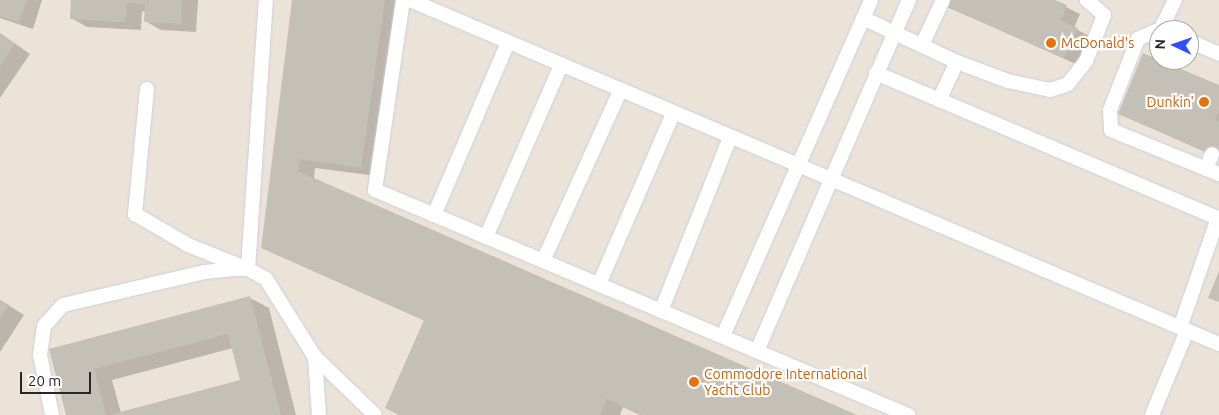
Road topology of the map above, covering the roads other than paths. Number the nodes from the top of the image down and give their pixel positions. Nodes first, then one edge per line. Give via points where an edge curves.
1 (266, 0) edge
2 (403, 0) edge
3 (410, 0) edge
4 (871, 0) edge
5 (909, 0) edge
6 (943, 0) edge
7 (1087, 0) edge
8 (1175, 0) edge
9 (863, 18) junction
10 (1166, 20) edge
11 (895, 32) junction
12 (1149, 34) edge
13 (508, 42) junction
14 (922, 45) junction
15 (1199, 45) edge
16 (1219, 54) edge
17 (957, 62) junction
18 (561, 65) junction
19 (876, 73) junction
20 (147, 89) dead end
21 (620, 91) junction
22 (939, 100) junction
23 (673, 114) junction
24 (730, 138) junction
25 (1212, 154) dead end
26 (798, 167) junction
27 (1212, 171) edge
28 (830, 180) junction
29 (434, 214) junction
30 (1218, 217) edge
31 (486, 237) junction
32 (543, 260) junction
33 (248, 270) junction
34 (600, 284) junction
35 (661, 310) junction
36 (1184, 330) junction
37 (723, 336) junction
38 (1219, 344) edge
39 (757, 350) junction
40 (315, 357) junction
41 (52, 415) edge
42 (319, 415) edge
43 (375, 415) edge
44 (908, 415) edge
45 (1152, 415) edge

1 - 33 lane
2 - 29 lane via 375,190
3 - 13 lane
4 - 9 lane
5 - 11 lane
6 - 14 lane
7 - 17 lane via 1104,15 1086,61 1068,84 1050,90 1008,81
8 - 10 lane
9 - 11 lane
9 - 26 lane
11 - 14 lane
11 - 19 lane
12 - 27 lane via 1138,39 1110,110 1111,130
13 - 18 lane
13 - 29 lane
14 - 17 lane
15 - 16 lane
17 - 22 lane
18 - 21 lane
18 - 31 lane
19 - 22 lane
19 - 28 lane
20 - 33 lane via 135,214 188,245
21 - 23 lane
21 - 32 lane
22 - 30 lane
23 - 24 lane
23 - 34 lane
24 - 26 lane
24 - 35 lane
25 - 27 lane
26 - 28 lane
26 - 37 lane
28 - 36 lane
28 - 39 lane
29 - 31 lane
30 - 36 lane
31 - 32 lane
32 - 34 lane
33 - 40 lane via 266,279
33 - 41 lane via 205,272 63,305 44,326 40,355
34 - 35 lane
35 - 37 lane
36 - 38 lane
36 - 45 lane
37 - 39 lane
39 - 44 lane
40 - 42 lane
40 - 43 lane

